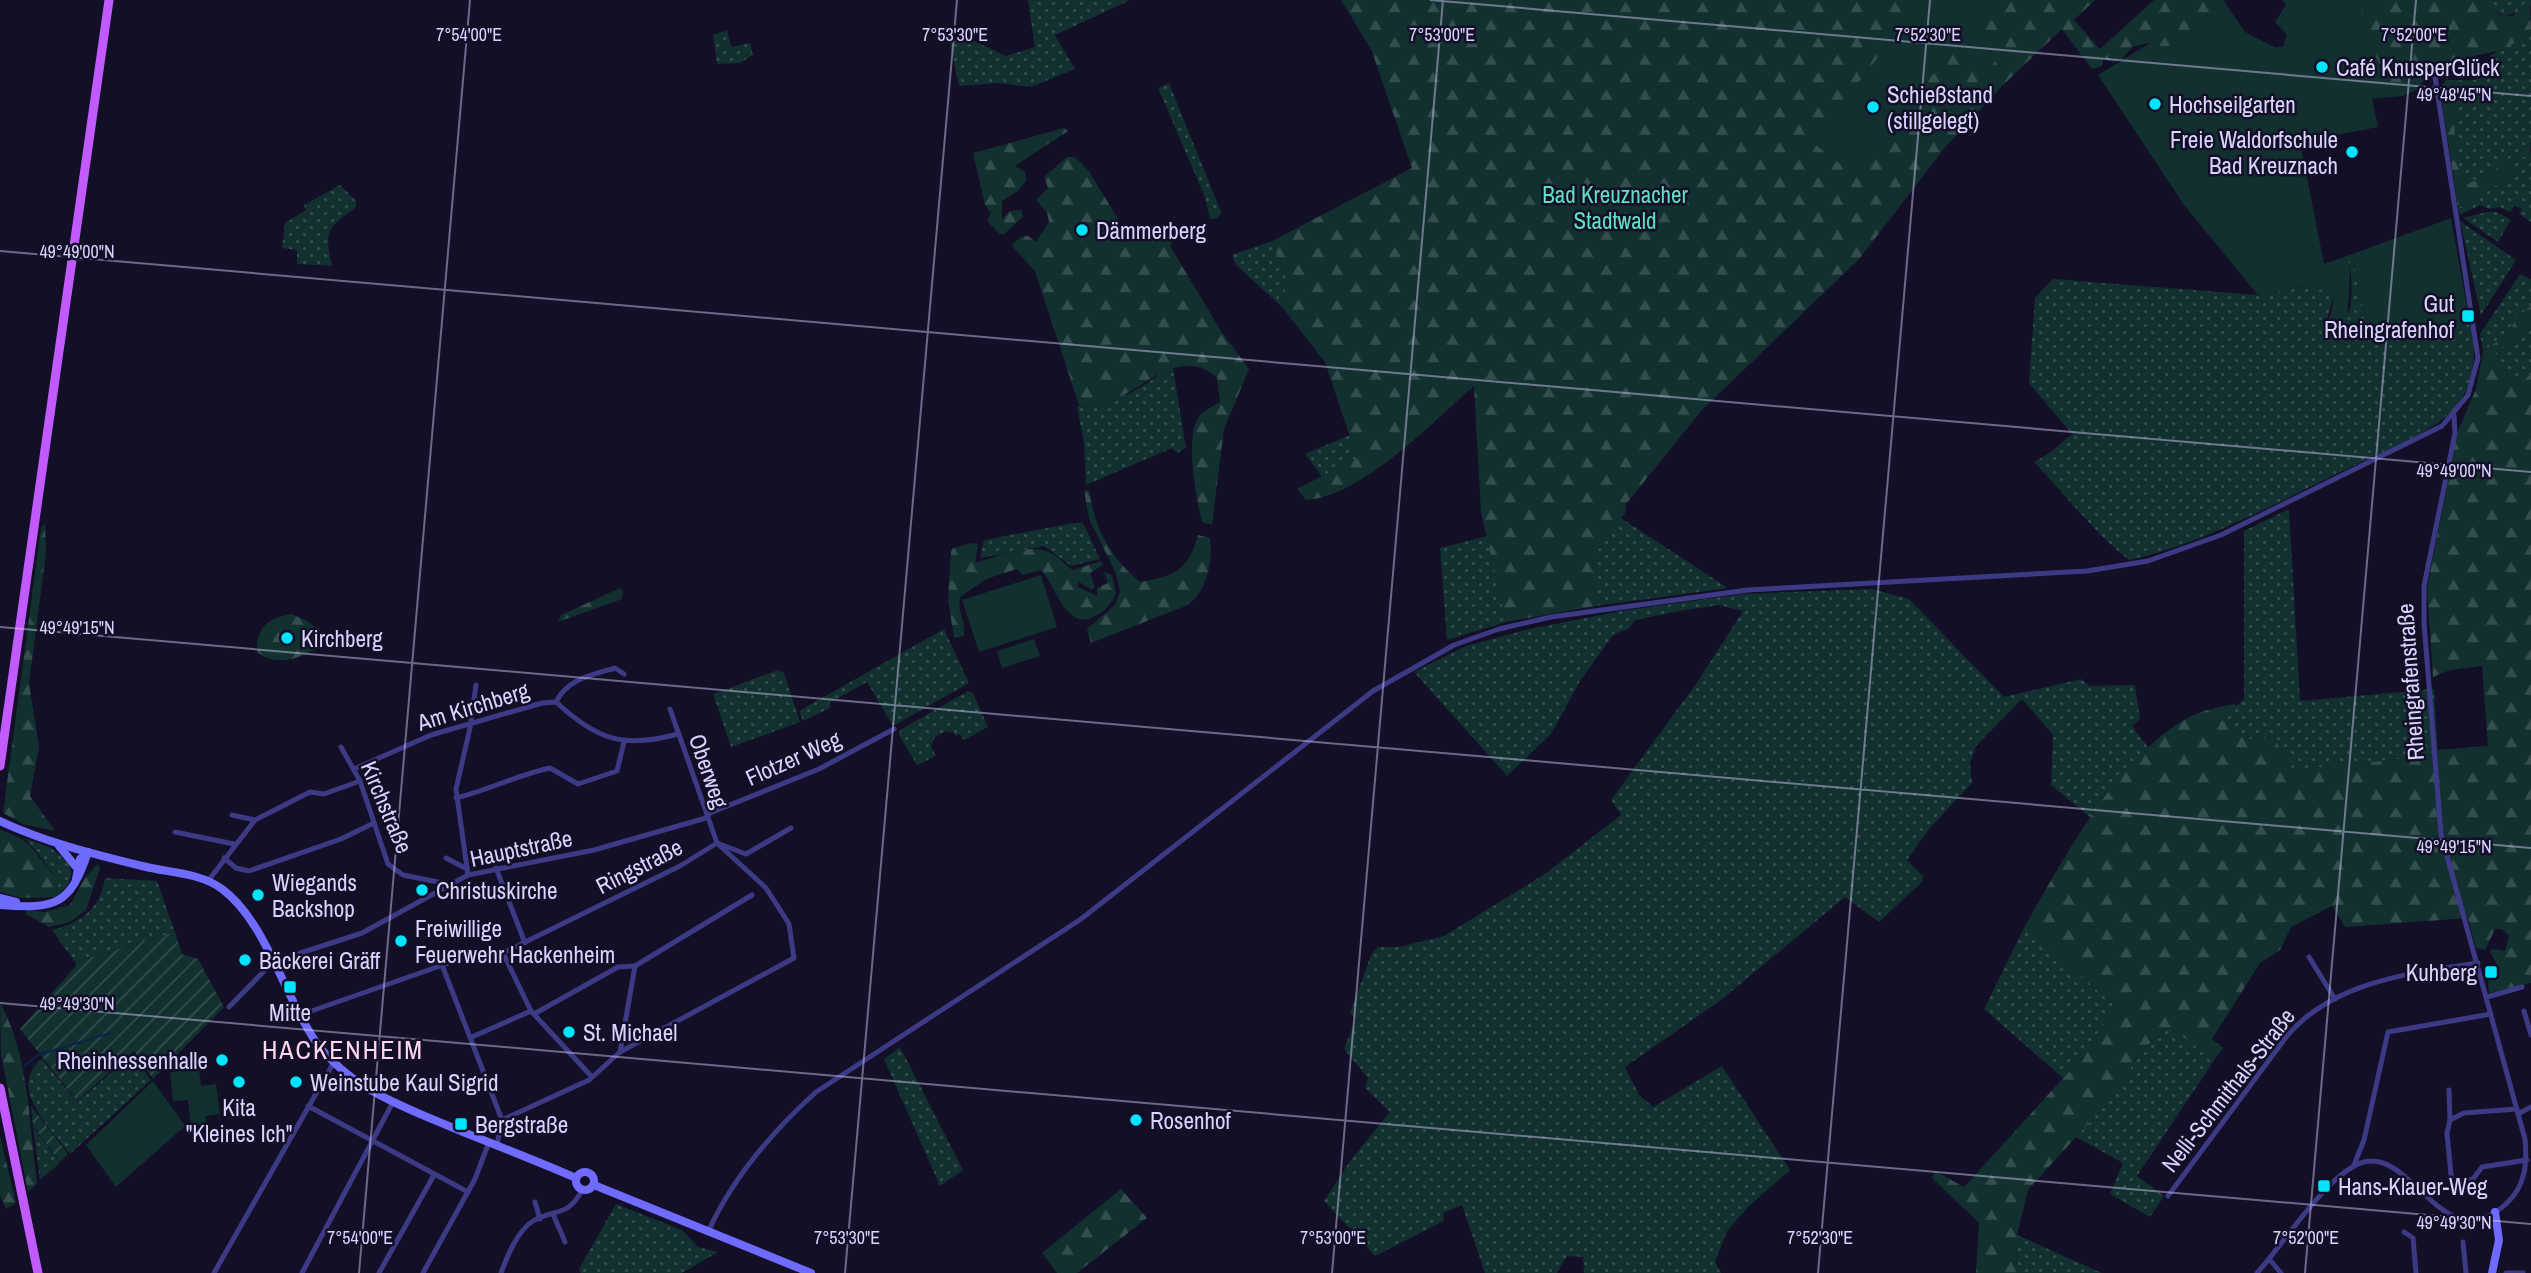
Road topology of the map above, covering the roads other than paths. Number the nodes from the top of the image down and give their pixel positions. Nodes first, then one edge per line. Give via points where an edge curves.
1 (109, 0) edge
2 (2435, 77) dead end
3 (2454, 415) junction
4 (624, 674) dead end
5 (476, 685) dead end
6 (556, 702) junction
7 (670, 709) dead end
8 (471, 721) junction
9 (894, 729) dead end
10 (678, 734) junction
11 (624, 742) junction
12 (341, 747) dead end
13 (0, 766) edge
14 (354, 769) junction
15 (360, 781) junction
16 (456, 798) junction
17 (232, 815) dead end
18 (706, 818) junction
19 (255, 820) junction
20 (4, 823) edge
21 (374, 823) junction
22 (791, 828) dead end
23 (175, 832) dead end
24 (56, 843) junction
25 (717, 843) junction
26 (234, 844) junction
27 (88, 852) junction
28 (446, 858) dead end
29 (224, 859) junction
30 (77, 868) junction
31 (496, 868) junction
32 (468, 872) junction
33 (208, 881) junction
34 (75, 886) junction
35 (445, 888) junction
36 (751, 895) dead end
37 (1, 904) edge
38 (525, 943) junction
39 (503, 953) junction
40 (2309, 957) dead end
41 (273, 961) junction
42 (2478, 963) junction
43 (442, 965) junction
44 (635, 965) junction
45 (2522, 987) dead end
46 (2487, 997) junction
47 (2335, 999) junction
48 (229, 1007) dead end
49 (2524, 1011) dead end
50 (533, 1012) junction
51 (2491, 1014) junction
52 (300, 1015) junction
53 (2531, 1035) edge
54 (472, 1037) junction
55 (620, 1052) junction
56 (334, 1062) junction
57 (592, 1077) junction
58 (0, 1088) edge
59 (2449, 1090) dead end
60 (393, 1102) junction
61 (308, 1106) junction
62 (2531, 1107) edge
63 (2517, 1111) junction
64 (502, 1120) junction
65 (2450, 1120) junction
66 (372, 1141) junction
67 (493, 1144) junction
68 (2527, 1160) junction
69 (2354, 1165) junction
70 (434, 1175) junction
71 (576, 1178) junction
72 (594, 1185) junction
73 (582, 1190) junction
74 (468, 1192) junction
75 (2168, 1196) dead end
76 (535, 1202) dead end
77 (2496, 1212) junction
78 (554, 1214) junction
79 (540, 1219) junction
80 (708, 1232) junction
81 (2404, 1232) dead end
82 (565, 1242) dead end
83 (2463, 1242) dead end
84 (2270, 1260) junction
85 (217, 1271) edge
86 (502, 1271) edge
87 (2523, 1272) edge
88 (2531, 1272) edge
89 (38, 1273) edge
90 (302, 1273) edge
91 (379, 1273) edge
92 (423, 1273) edge
93 (510, 1273) edge
94 (811, 1273) edge
95 (2258, 1273) edge
96 (2281, 1273) edge
97 (2416, 1273) edge
98 (2466, 1273) edge
99 (2492, 1273) edge
100 (2506, 1273) edge

1 - 13 main road
2 - 3 street, Rheingrafenstraße via 2478,358 2468,396
3 - 42 street, Rheingrafenstraße via 2455,433 2424,586 2424,623 2441,834
3 - 80 street via 2434,430 2232,530 2148,561 2087,571 1748,590 1551,617 1454,645 1373,691 1082,919 816,1092 762,1149
4 - 6 street via 615,668 583,678 565,688
5 - 8 street
6 - 8 street, Am Kirchberg
6 - 11 street, Am Kirchberg via 586,727
7 - 10 street, Oberweg
8 - 14 street, Am Kirchberg
8 - 16 street
9 - 18 street, Flotzer Weg via 819,769
10 - 11 street, Am Kirchberg
10 - 18 street, Oberweg
11 - 16 street via 617,771 578,783 550,768 515,775 489,790
12 - 14 street, Kirchstraße
14 - 15 street, Kirchstraße
15 - 19 street via 324,794 310,792
15 - 21 street, Kirchstraße
16 - 32 street
17 - 19 street
18 - 25 street, Oberweg
18 - 31 street, Hauptstraße via 594,850
19 - 26 street
20 - 24 main road
21 - 29 street via 249,871
21 - 35 street, Kirchstraße via 388,864 403,875 438,882
22 - 25 street, Oberweg via 746,854
23 - 26 street
24 - 27 main road
24 - 30 main road
25 - 38 street, Ringstraße
25 - 55 street, Oberweg via 766,888 789,924 794,958
26 - 29 street
27 - 30 main road
27 - 33 main road
27 - 34 main road
28 - 32 street
29 - 33 street
30 - 34 main road
31 - 32 street, Hauptstraße
31 - 38 street
32 - 35 street, Hauptstraße
33 - 41 main road via 242,908
34 - 37 main road via 57,902
35 - 41 street, Hauptstraße via 362,933
36 - 44 street
38 - 39 street, Ringstraße
39 - 43 street, Ringstraße
39 - 50 street
40 - 47 street
41 - 48 street
41 - 52 main road
42 - 46 street, Rheingrafenstraße
42 - 47 street, Nelli-Schmithals-Straße via 2397,976
43 - 52 street, Ringstraße
43 - 54 street
44 - 50 street via 618,967
44 - 55 street
45 - 46 street
46 - 51 street, Rheingrafenstraße
47 - 75 street, Nelli-Schmithals-Straße via 2292,1030
49 - 53 street
50 - 54 street
50 - 57 street
51 - 63 street, Rheingrafenstraße
51 - 69 street via 2388,1032
52 - 56 main road
54 - 64 street
55 - 57 street
56 - 60 main road via 359,1084
56 - 61 street
57 - 64 street
58 - 89 main road
59 - 65 street
60 - 66 street
60 - 67 main road
61 - 66 street
61 - 85 street
62 - 63 street
63 - 65 street via 2464,1113
63 - 68 street, Rheingrafenstraße
64 - 67 street
65 - 68 street via 2452,1185 2473,1179 2482,1167
66 - 70 street
66 - 90 street
67 - 71 main road
67 - 74 street
68 - 77 street via 2519,1187
69 - 77 street via 2367,1161 2389,1164 2442,1211 2456,1217
69 - 84 street via 2328,1189
70 - 74 street
70 - 91 street
71 - 72 main road via 589,1173
71 - 73 main road
72 - 73 main road
72 - 80 main road
73 - 78 street via 570,1207
74 - 92 street
76 - 79 street
77 - 99 main road via 2499,1240
78 - 79 street
78 - 82 street
79 - 86 street via 522,1232
80 - 94 main road
81 - 97 street via 2413,1238
83 - 98 street
84 - 95 street
84 - 96 street
86 - 93 street
87 - 88 street
87 - 100 street

